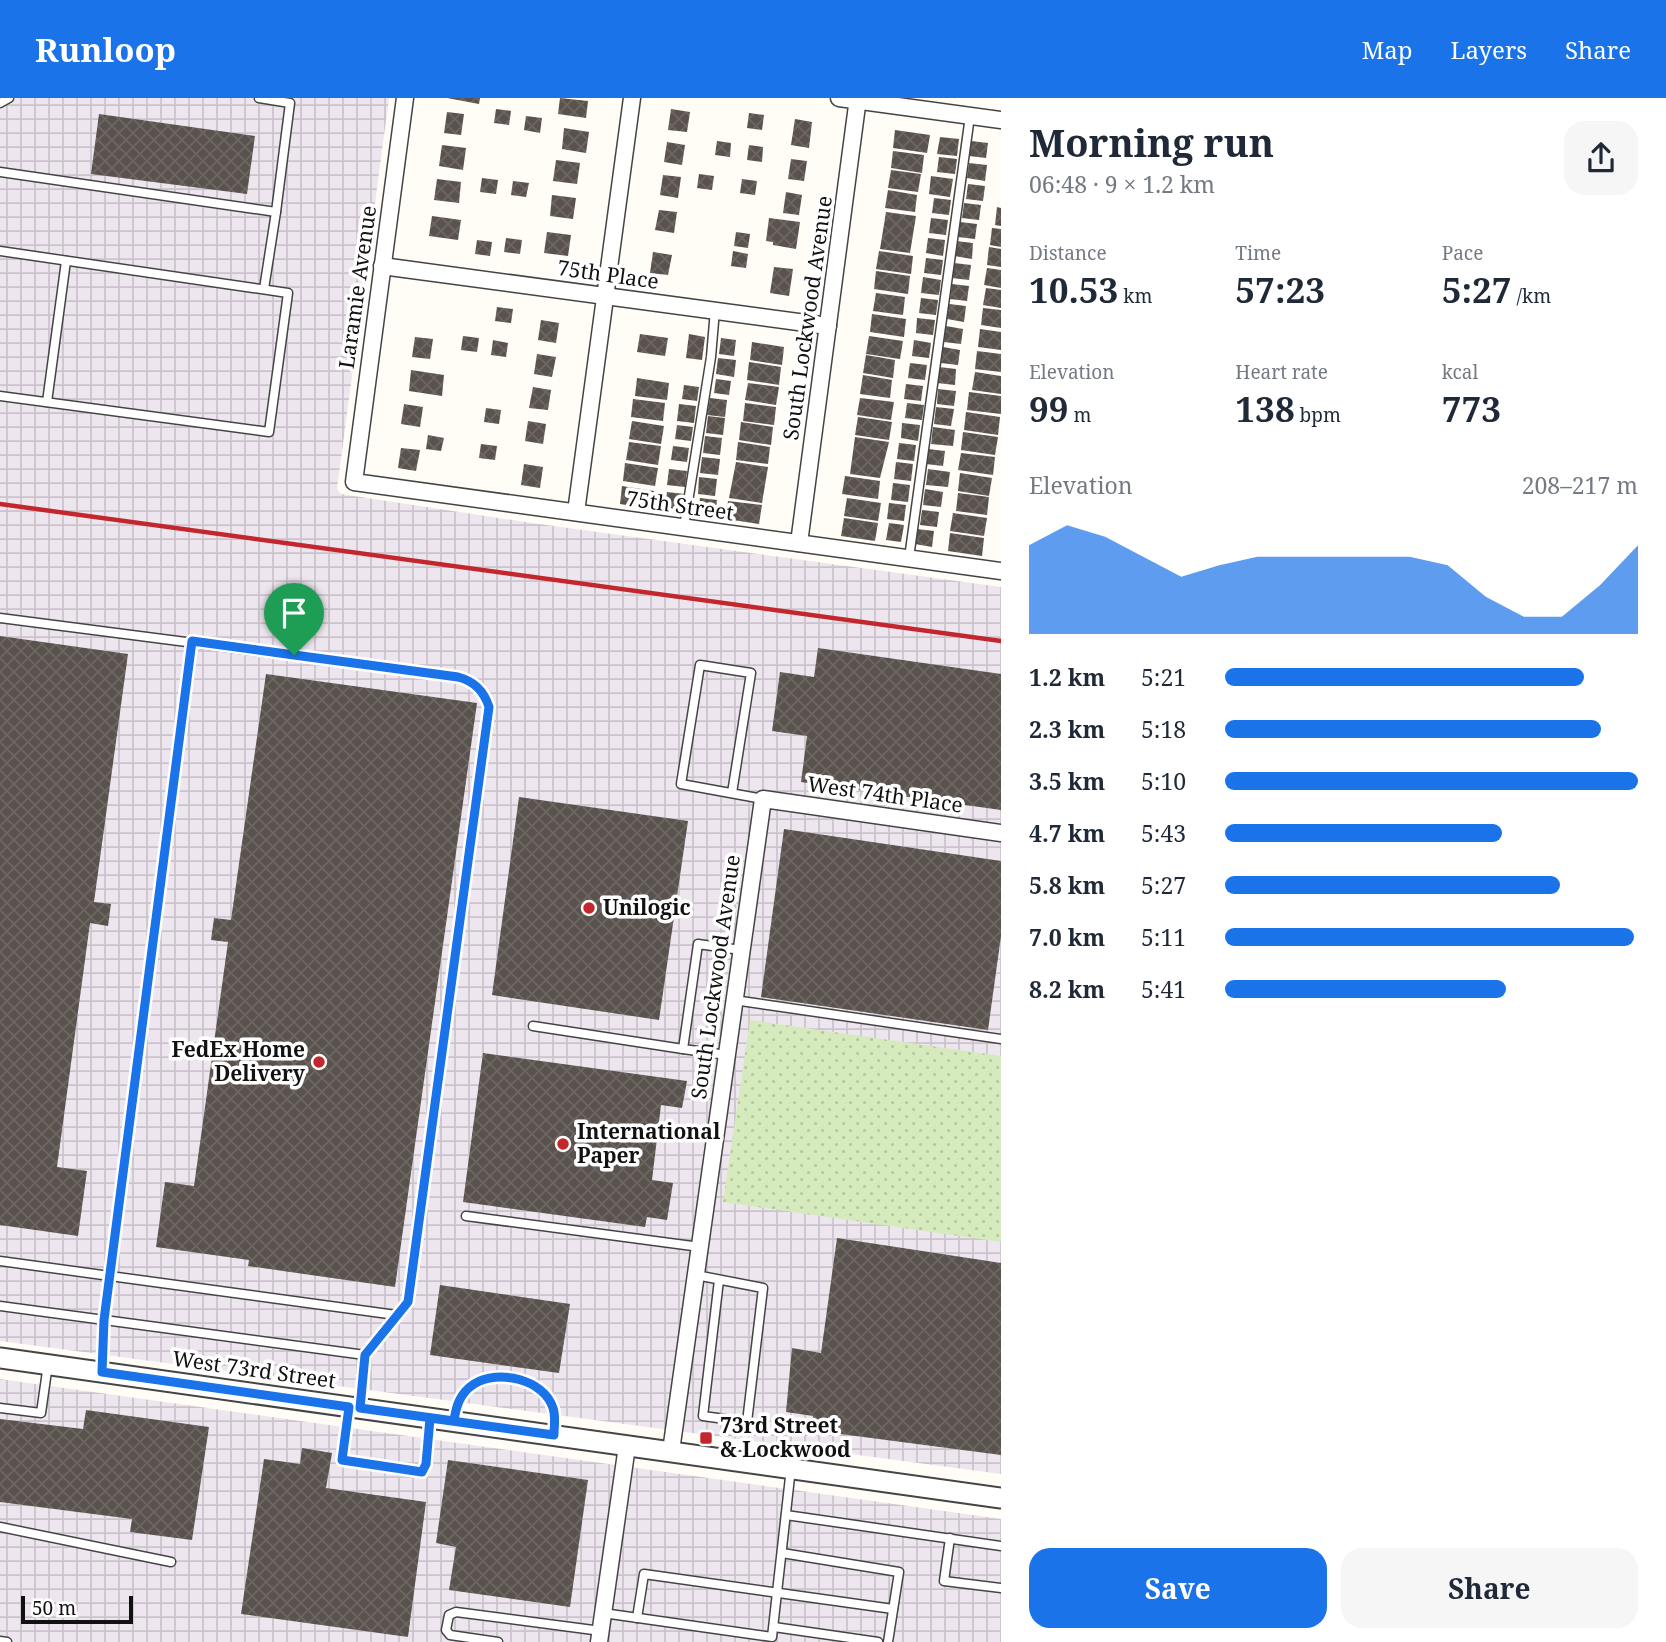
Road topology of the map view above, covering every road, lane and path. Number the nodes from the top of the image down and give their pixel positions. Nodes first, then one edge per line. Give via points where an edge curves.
1 (9, 98) edge
2 (259, 98) edge
3 (405, 98) edge
4 (632, 98) edge
5 (839, 98) edge
6 (858, 99) edge
7 (0, 103) edge
8 (970, 116) junction
9 (1001, 120) edge
10 (0, 172) edge
11 (276, 212) junction
12 (0, 251) edge
13 (66, 261) junction
14 (382, 266) junction
15 (264, 289) junction
16 (606, 296) junction
17 (715, 310) junction
18 (828, 326) junction
19 (0, 396) edge
20 (47, 402) junction
21 (354, 482) joint
22 (576, 512) junction
23 (684, 527) junction
24 (799, 543) junction
25 (909, 558) junction
26 (1001, 571) edge
27 (0, 618) edge
28 (192, 641) junction
29 (732, 793) junction
30 (763, 799) junction
31 (1001, 833) edge
32 (741, 950) junction
33 (734, 1000) junction
34 (533, 1026) dead end
35 (1001, 1039) edge
36 (683, 1049) junction
37 (727, 1055) junction
38 (466, 1216) dead end
39 (700, 1247) junction
40 (0, 1261) edge
41 (696, 1275) junction
42 (110, 1276) junction
43 (719, 1280) junction
44 (0, 1306) edge
45 (396, 1315) junction
46 (104, 1320) junction
47 (365, 1355) junction
48 (0, 1358) edge
49 (48, 1364) junction
50 (102, 1372) junction
51 (354, 1407) junction
52 (0, 1408) edge
53 (430, 1418) junction
54 (454, 1421) junction
55 (554, 1435) junction
56 (628, 1446) junction
57 (671, 1451) junction
58 (791, 1468) junction
59 (1001, 1498) edge
60 (786, 1515) junction
61 (0, 1527) edge
62 (950, 1538) junction
63 (1001, 1546) edge
64 (782, 1553) junction
65 (171, 1562) dead end
66 (1001, 1588) edge
67 (778, 1594) junction
68 (893, 1609) junction
69 (603, 1613) junction
70 (637, 1618) junction
71 (774, 1627) junction
72 (600, 1636) edge
73 (0, 1641) edge
74 (7, 1642) edge
75 (498, 1642) edge
76 (878, 1642) edge
77 (888, 1642) edge

1 - 7 lane
2 - 11 lane via 290,103
3 - 14 street, Laramie Avenue
4 - 16 street
5 - 6 street
6 - 8 street
6 - 18 street, South Lockwood Avenue
8 - 9 street
8 - 25 lane
10 - 11 lane
11 - 15 lane
12 - 13 lane
13 - 15 lane
13 - 20 lane
14 - 16 street, 75th Place
14 - 21 street, Laramie Avenue
15 - 20 lane via 288,293 269,432
16 - 17 street, 75th Place
16 - 22 street
17 - 18 street, 75th Place
17 - 23 lane
18 - 24 street, South Lockwood Avenue
19 - 20 lane
21 - 22 street, 75th Street
22 - 23 street, 75th Street
23 - 24 street, 75th Street
24 - 25 street, 75th Street
25 - 26 street, 75th Street
27 - 28 lane
28 - 42 lane
28 - 45 lane via 458,677 475,684 489,707 408,1302
29 - 29 lane via 681,784 700,665 751,673
29 - 30 lane
30 - 31 street, West 74th Place
30 - 32 street, South Lockwood Avenue
32 - 33 street, South Lockwood Avenue
32 - 36 lane via 698,944
33 - 35 lane
33 - 37 street, South Lockwood Avenue
34 - 36 lane
36 - 37 lane
37 - 39 street, South Lockwood Avenue
38 - 39 lane
39 - 41 street, South Lockwood Avenue
40 - 42 lane
41 - 43 lane
41 - 57 street, South Lockwood Avenue
42 - 45 lane
42 - 46 lane
43 - 43 lane via 763,1288 747,1422 703,1416
44 - 46 lane
45 - 47 lane
46 - 47 lane
46 - 50 lane
47 - 51 lane
48 - 49 street, West 73rd Street
49 - 50 street, West 73rd Street
49 - 52 lane via 41,1413
50 - 51 street, West 73rd Street
51 - 53 street, West 73rd Street
51 - 53 lane via 342,1460 422,1472
53 - 54 street, West 73rd Street
54 - 55 street, West 73rd Street
54 - 55 lane via 458,1402 474,1384 512,1379 532,1384 547,1396 555,1413
55 - 56 street, West 73rd Street
56 - 57 street, West 73rd Street
56 - 69 street
57 - 58 street, West 73rd Street
58 - 59 street, West 73rd Street
58 - 60 lane
60 - 62 lane
60 - 64 lane
61 - 65 lane
62 - 63 lane
62 - 66 lane via 944,1581
64 - 67 lane
64 - 68 lane via 899,1572
67 - 68 lane
67 - 70 lane via 644,1574
67 - 71 lane
68 - 77 lane
69 - 70 lane
69 - 72 street
70 - 71 lane via 772,1637
71 - 76 lane
72 - 75 lane via 456,1612 449,1615 446,1630 450,1635
73 - 74 lane

